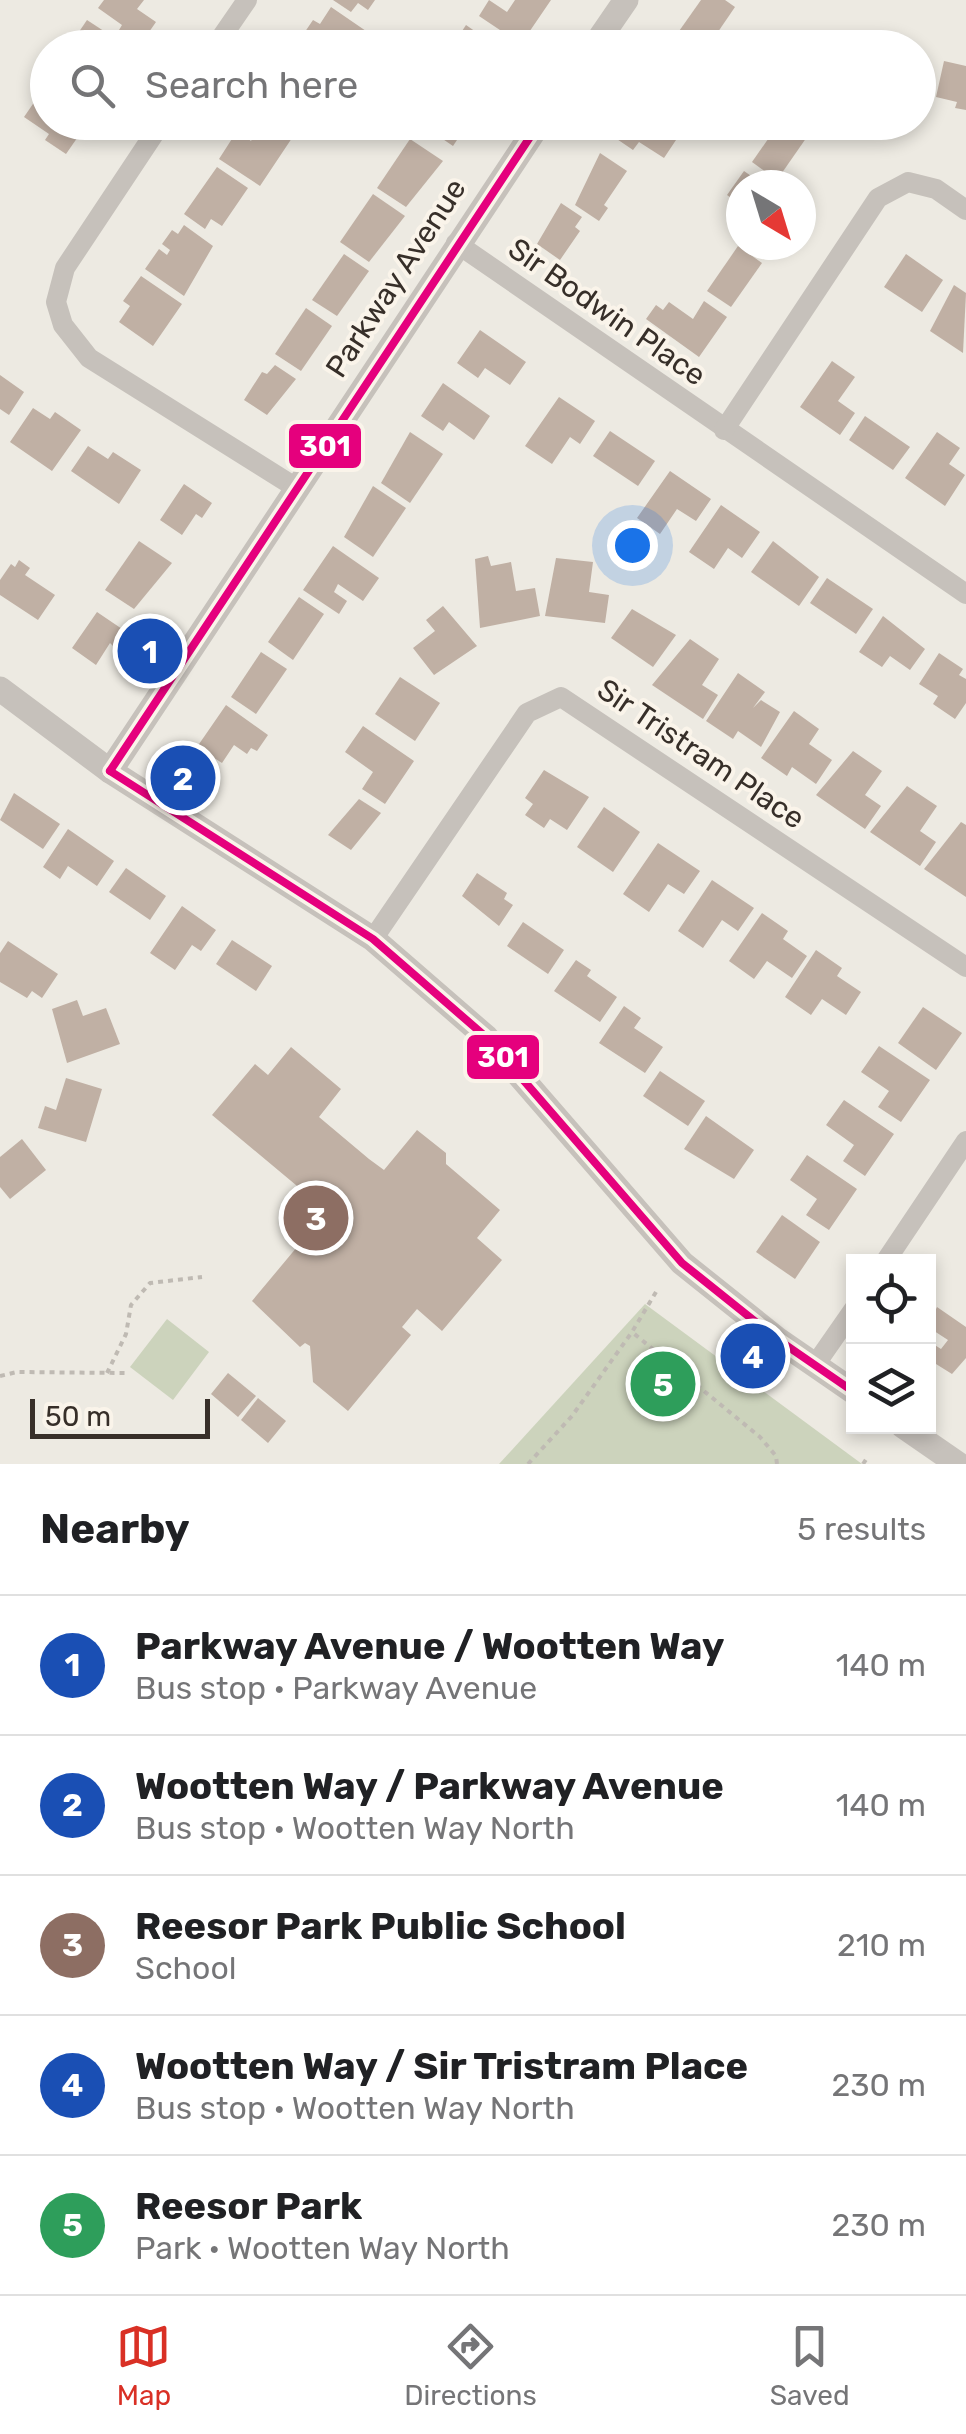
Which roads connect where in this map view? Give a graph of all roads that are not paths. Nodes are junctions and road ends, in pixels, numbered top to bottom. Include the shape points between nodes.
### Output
1 (248, 0) edge
2 (626, 0) edge
3 (227, 30) edge
4 (605, 30) edge
5 (150, 140) edge
6 (528, 140) edge
7 (966, 210) edge
8 (456, 243) junction
9 (724, 430) junction
10 (298, 489) junction
11 (966, 594) edge
12 (0, 689) edge
13 (110, 771) junction
14 (373, 939) junction
15 (966, 968) edge
16 (966, 1141) edge
17 (889, 1254) edge
18 (846, 1320) edge
19 (815, 1365) junction
20 (846, 1386) edge
21 (915, 1434) edge
22 (958, 1464) edge

1 - 3 street
2 - 4 street
5 - 10 street via 64,268 56,302 64,325 90,358
6 - 8 street, Parkway Avenue
7 - 9 street via 936,189 908,182 878,198
8 - 9 street, Sir Bodwin Place
8 - 10 street, Parkway Avenue
9 - 11 street, Sir Bodwin Place
10 - 13 street, Parkway Avenue
12 - 13 street
13 - 14 street
14 - 15 street, Sir Tristram Place via 527,713 561,698
14 - 19 street via 486,1037 682,1262
16 - 17 street
18 - 19 street
19 - 20 street
21 - 22 street

